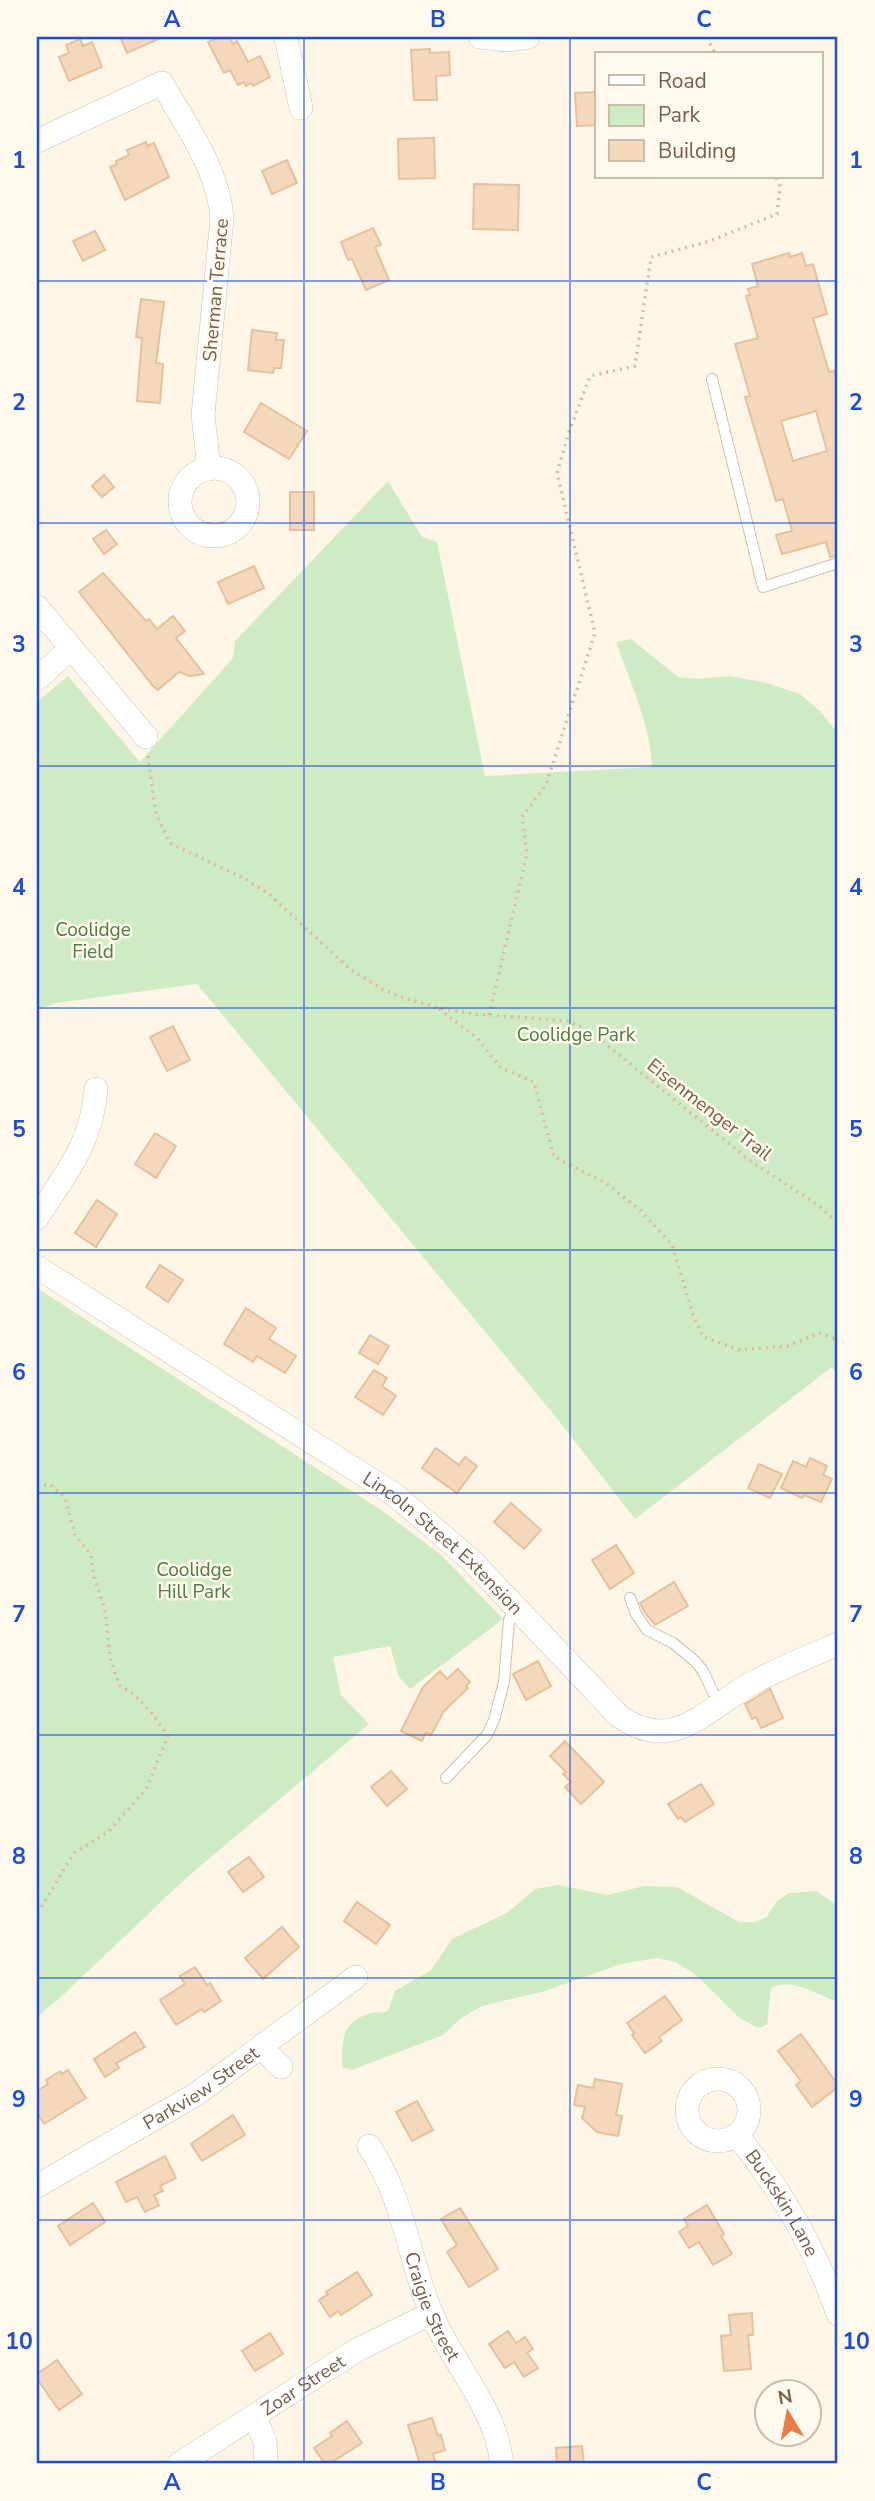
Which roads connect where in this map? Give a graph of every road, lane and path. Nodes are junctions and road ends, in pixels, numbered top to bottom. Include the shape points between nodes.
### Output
1 (285, 37) edge
2 (480, 37) edge
3 (528, 37) edge
4 (300, 108) dead end
5 (37, 141) edge
6 (776, 178) edge
7 (712, 379) dead end
8 (209, 469) dead end
9 (838, 563) edge
10 (37, 607) edge
11 (71, 648) junction
12 (37, 679) edge
13 (146, 737) joint
14 (438, 1008) junction
15 (489, 1015) junction
16 (96, 1089) dead end
17 (37, 1218) edge
18 (838, 1223) edge
19 (37, 1267) edge
20 (838, 1340) edge
21 (37, 1485) edge
22 (631, 1598) dead end
23 (516, 1606) junction
24 (838, 1644) edge
25 (719, 1705) junction
26 (446, 1778) dead end
27 (37, 1914) edge
28 (356, 1977) dead end
29 (262, 2048) junction
30 (281, 2067) dead end
31 (737, 2135) dead end
32 (369, 2146) dead end
33 (37, 2186) edge
34 (432, 2314) junction
35 (838, 2314) edge
36 (255, 2417) junction
37 (179, 2464) edge
38 (266, 2464) edge
39 (502, 2464) edge

1 - 4 street
2 - 3 street
5 - 8 street, Sherman Terrace via 162,83 204,158 220,198 221,239 203,415
6 - 15 path via 777,214 710,241 652,257 635,366 590,376 569,432 557,473 595,633 546,785 522,817 527,854
7 - 9 lane via 763,587
10 - 11 street
11 - 12 street
11 - 13 street
13 - 14 path, Eisenmenger Trail via 156,814 170,843 269,894 351,970 382,989
14 - 15 path, Eisenmenger Trail
14 - 20 path, Eisenmenger Trail via 477,1038 501,1068 534,1082 554,1157 606,1184 640,1210 672,1245 703,1337 740,1350 787,1346 820,1333
15 - 18 path, Eisenmenger Trail via 569,1021 592,1033 749,1160
16 - 17 street via 82,1148
19 - 23 street, Lincoln Street Extension via 376,1481 452,1542
21 - 27 path via 51,1485 65,1498 75,1535 90,1555 119,1685 152,1713 168,1736 146,1789 108,1832 74,1853
22 - 25 lane via 647,1630 696,1662
23 - 25 street, Lincoln Street Extension via 619,1716 637,1728 674,1730
23 - 26 lane via 509,1620 504,1682 494,1720 487,1735
24 - 25 street, Lincoln Street Extension via 753,1683
28 - 29 street, Parkview Street
29 - 30 street
29 - 33 street, Parkview Street via 165,2113
31 - 35 street, Buckskin Lane via 792,2212
32 - 34 street, Craigie Street via 392,2187
34 - 36 street, Zoar Street via 358,2350
34 - 39 street, Craigie Street via 489,2416
36 - 37 street, Zoar Street
36 - 38 street via 265,2441

